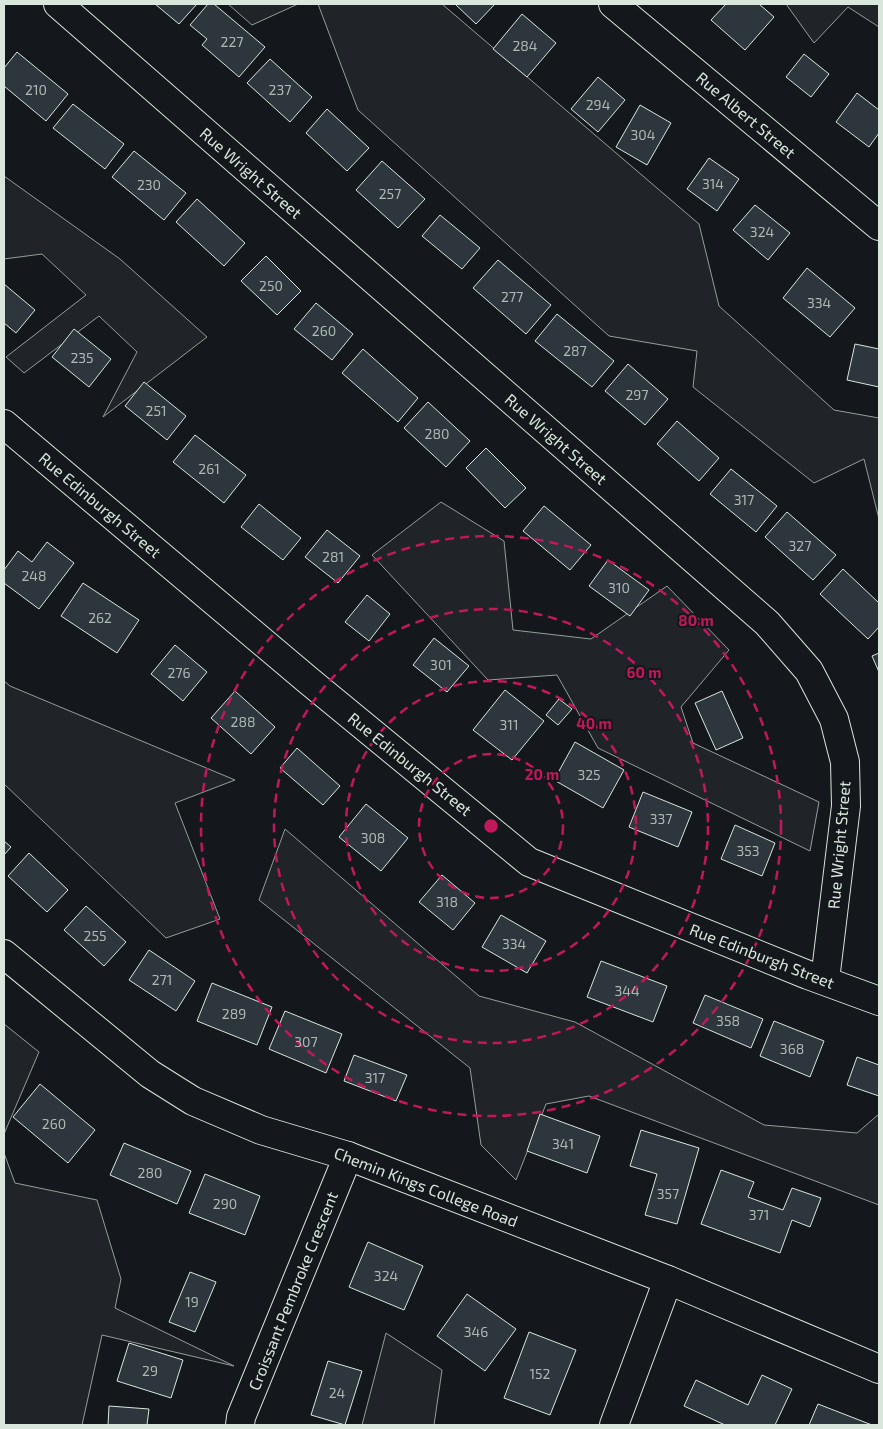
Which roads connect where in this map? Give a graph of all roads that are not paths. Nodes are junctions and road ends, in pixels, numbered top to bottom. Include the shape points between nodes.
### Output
1 (58, 4) edge
2 (613, 4) edge
3 (879, 226) edge
4 (4, 424) edge
5 (4, 954) edge
6 (826, 980) junction
7 (879, 1001) edge
8 (348, 1156) junction
9 (668, 1280) junction
10 (879, 1369) edge
11 (240, 1425) edge
12 (614, 1425) edge

1 - 6 street, Rue Wright Street via 766,623 809,671 834,719 845,762 846,806
2 - 3 street, Rue Albert Street
4 - 6 street, Rue Edinburgh Street via 529,862
5 - 8 street, Chemin Kings College Road via 150,1074 193,1101 261,1130
6 - 7 street, Rue Edinburgh Street
8 - 9 street, Chemin Kings College Road
8 - 11 street, Croissant Pembroke Crescent
9 - 10 street, Chemin Kings College Road
9 - 12 street

